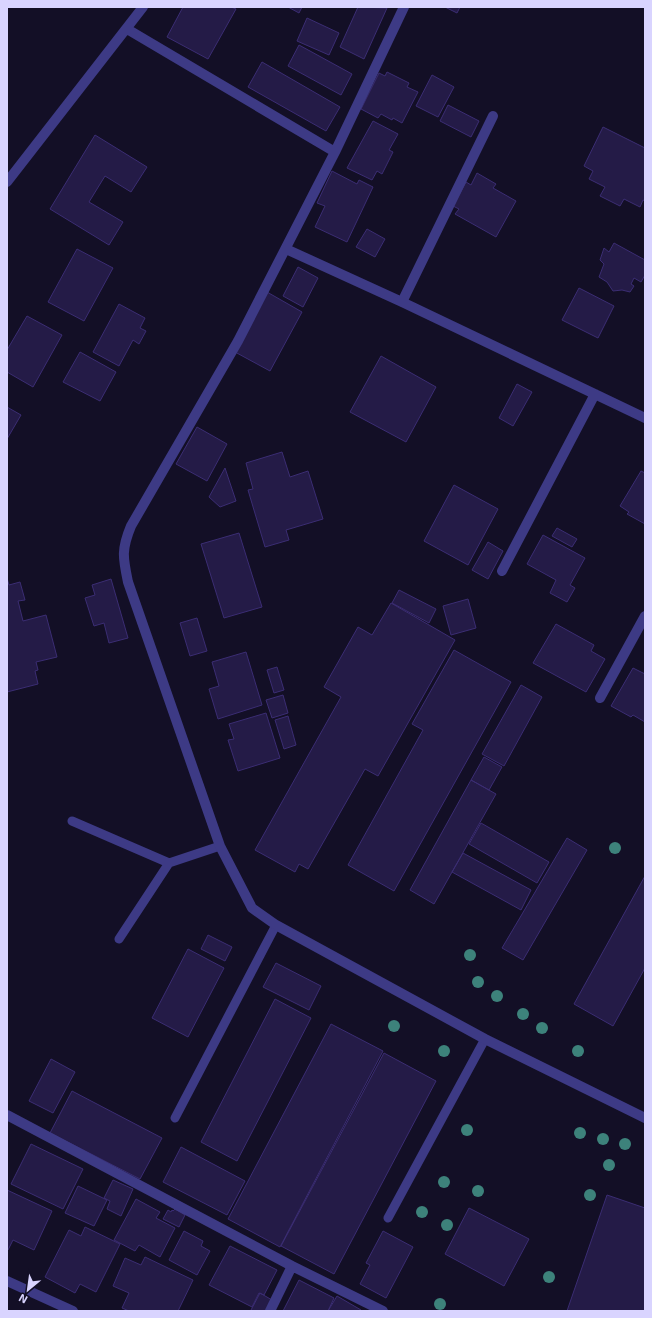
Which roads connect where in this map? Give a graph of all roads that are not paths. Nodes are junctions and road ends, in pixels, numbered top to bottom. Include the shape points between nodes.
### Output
1 (143, 7) edge
2 (404, 7) edge
3 (127, 29) junction
4 (493, 116) dead end
5 (335, 152) junction
6 (7, 182) edge
7 (286, 249) junction
8 (402, 302) junction
9 (595, 394) junction
10 (645, 418) edge
11 (502, 571) dead end
12 (645, 616) edge
13 (600, 698) dead end
14 (72, 821) dead end
15 (220, 846) junction
16 (169, 862) junction
17 (276, 925) junction
18 (119, 940) dead end
19 (486, 1039) junction
20 (7, 1115) edge
21 (175, 1118) dead end
22 (645, 1118) edge
23 (388, 1218) dead end
24 (292, 1266) junction
25 (7, 1281) edge
26 (73, 1311) edge
27 (270, 1311) edge
28 (383, 1311) edge

1 - 3 street
2 - 5 street
3 - 5 street
3 - 6 street
4 - 8 street
5 - 7 street
7 - 8 street
7 - 15 street via 238,341 125,541 123,560 128,582
8 - 9 street
9 - 10 street
9 - 11 street
12 - 13 street
14 - 16 lane
15 - 16 lane
15 - 17 street via 252,908
16 - 18 lane
17 - 19 street
17 - 21 lane
19 - 22 street
19 - 23 lane
20 - 24 street
24 - 27 street
24 - 28 street
25 - 26 street

